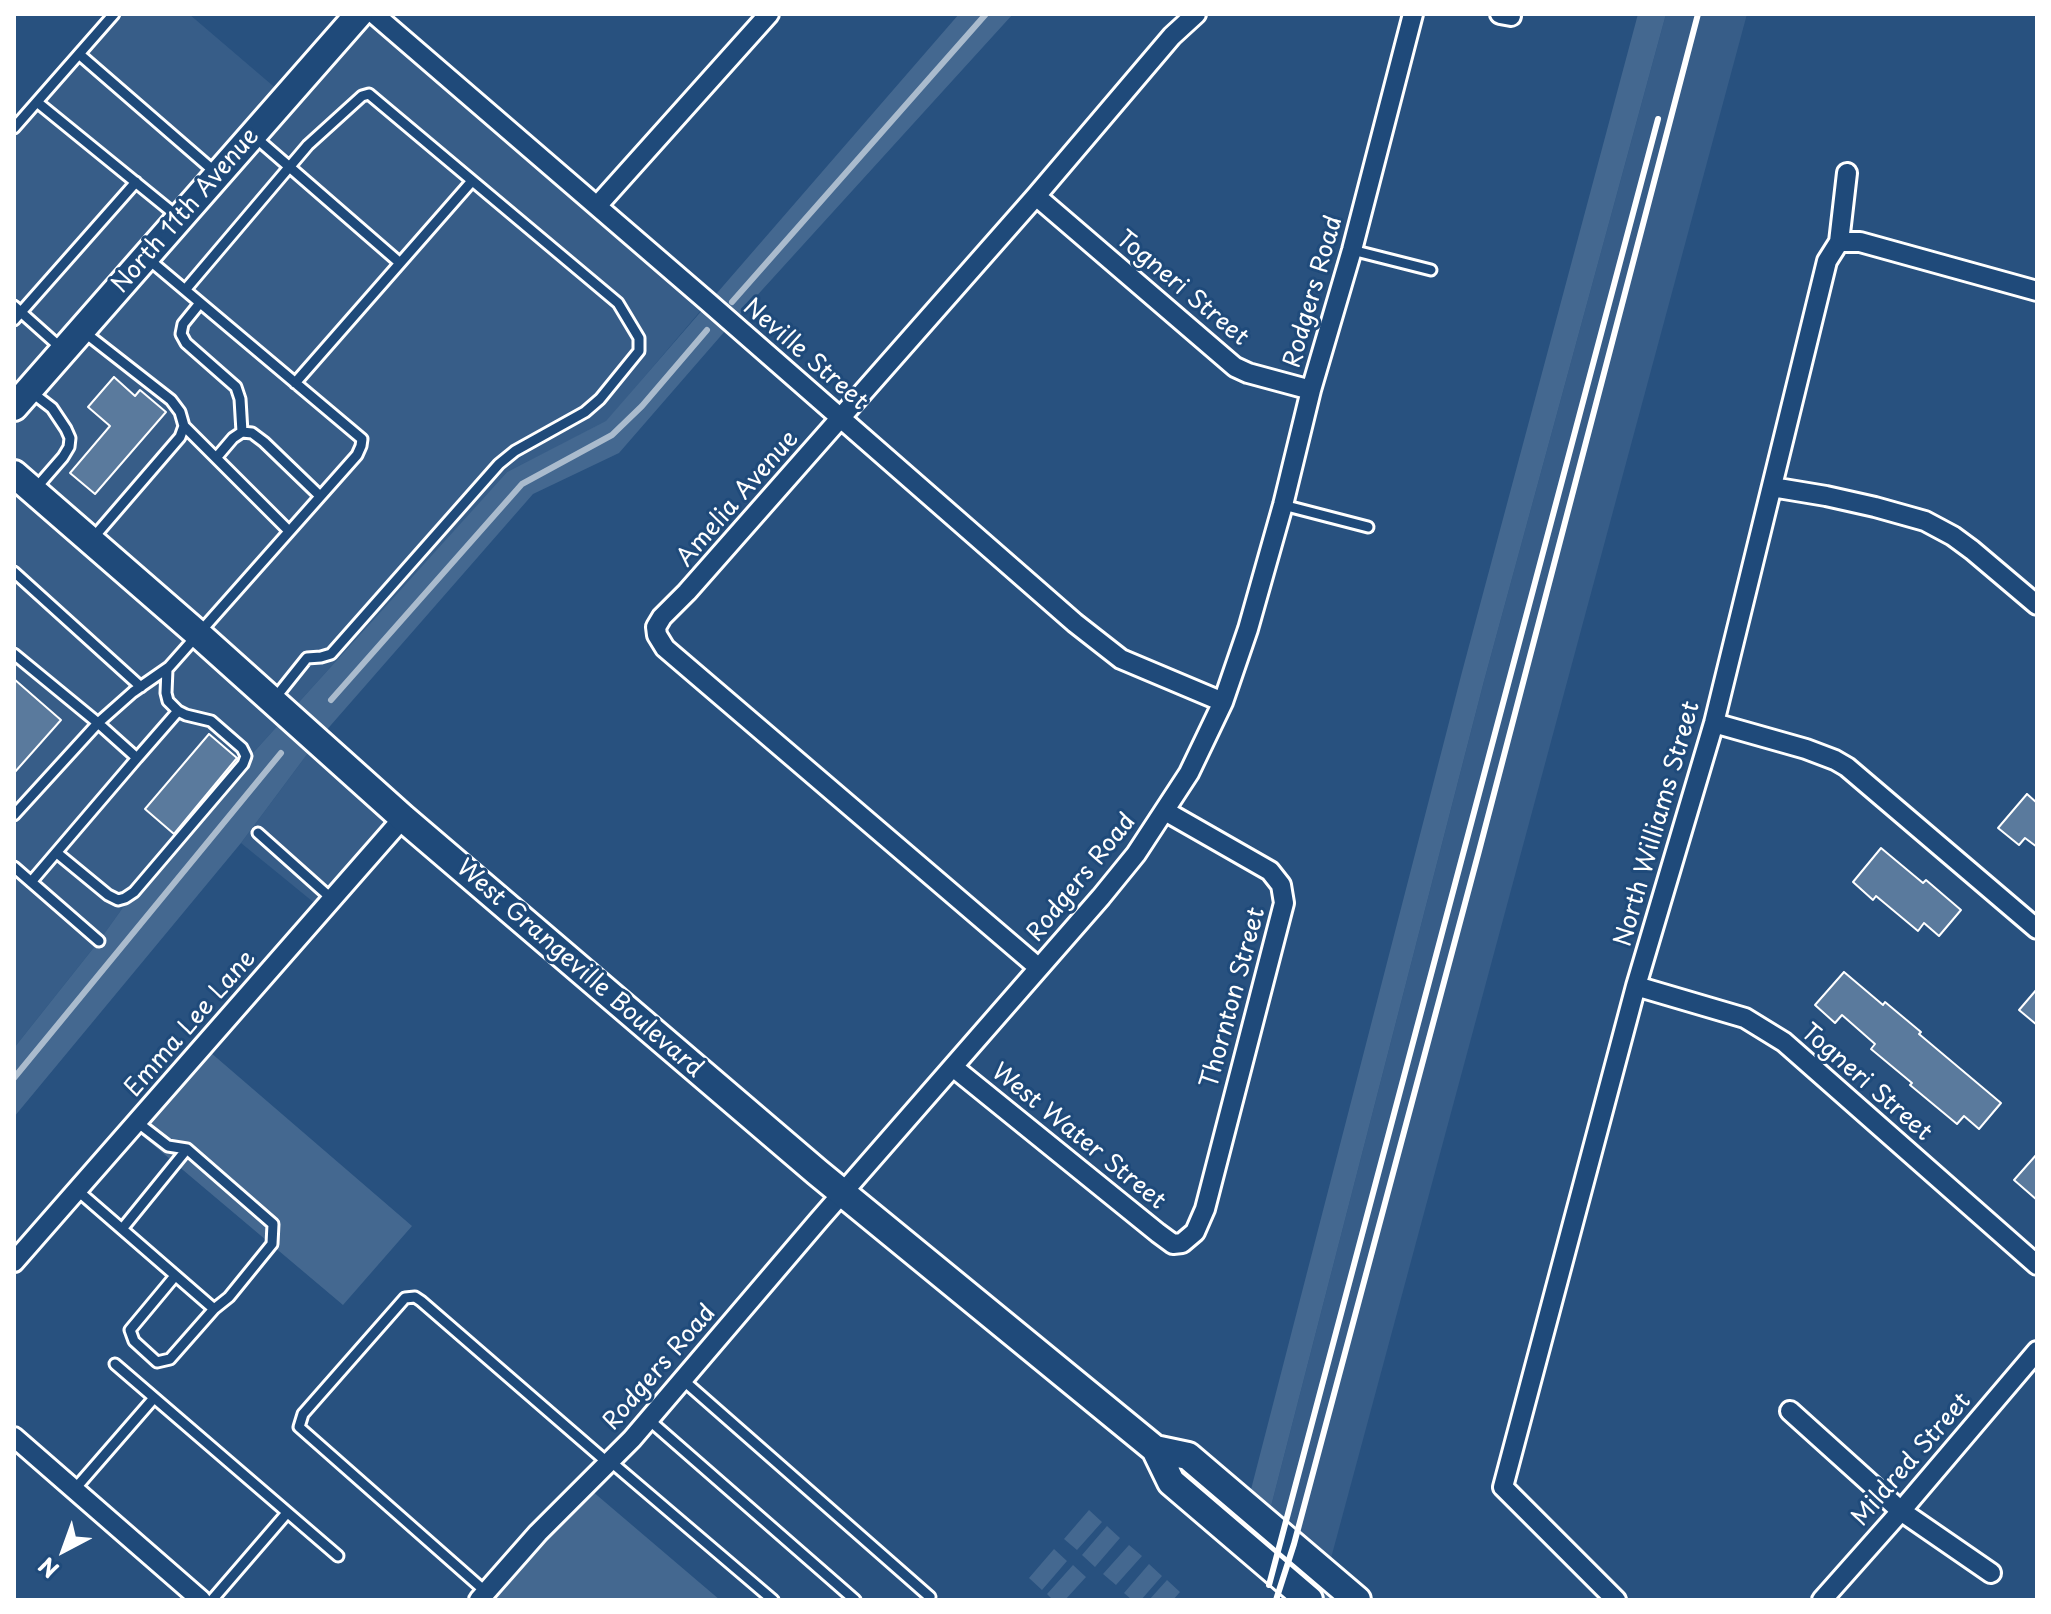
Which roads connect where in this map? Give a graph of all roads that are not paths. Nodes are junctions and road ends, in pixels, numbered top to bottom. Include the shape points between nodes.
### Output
1 (114, 14) edge
2 (359, 14) edge
3 (374, 14) edge
4 (769, 14) edge
5 (1196, 14) edge
6 (1413, 14) edge
7 (79, 54) junction
8 (37, 102) junction
9 (14, 128) edge
10 (252, 135) junction
11 (290, 167) junction
12 (1847, 173) dead end
13 (218, 175) junction
14 (472, 181) junction
15 (136, 182) junction
16 (1036, 196) junction
17 (597, 206) junction
18 (180, 218) junction
19 (1839, 242) junction
20 (1352, 250) junction
21 (145, 257) junction
22 (400, 263) junction
23 (1431, 270) dead end
24 (185, 290) junction
25 (2037, 291) edge
26 (200, 303) junction
27 (16, 312) edge
28 (82, 330) junction
29 (63, 351) junction
30 (295, 383) junction
31 (1311, 390) junction
32 (22, 399) edge
33 (840, 418) junction
34 (184, 426) junction
35 (242, 432) junction
36 (216, 458) junction
37 (24, 483) edge
38 (1772, 487) junction
39 (320, 496) junction
40 (1283, 505) junction
41 (1368, 527) dead end
42 (289, 531) junction
43 (91, 540) junction
44 (14, 572) edge
45 (2037, 605) edge
46 (198, 634) junction
47 (14, 654) edge
48 (167, 669) junction
49 (141, 687) junction
50 (273, 700) junction
51 (1223, 702) junction
52 (178, 711) junction
53 (98, 723) junction
54 (1714, 723) junction
55 (137, 758) junction
56 (1165, 811) junction
57 (14, 815) edge
58 (403, 818) junction
59 (258, 833) dead end
60 (57, 853) junction
61 (14, 867) edge
62 (31, 882) junction
63 (332, 899) junction
64 (2037, 929) edge
65 (99, 941) dead end
66 (1039, 968) junction
67 (1636, 986) junction
68 (953, 1067) junction
69 (137, 1122) junction
70 (187, 1149) junction
71 (77, 1190) junction
72 (842, 1194) junction
73 (122, 1229) junction
74 (1173, 1244) joint
75 (14, 1262) edge
76 (2037, 1265) edge
77 (175, 1276) junction
78 (214, 1309) junction
79 (2037, 1351) edge
80 (115, 1364) dead end
81 (683, 1380) junction
82 (154, 1398) junction
83 (1790, 1411) dead end
84 (649, 1420) junction
85 (14, 1437) edge
86 (1155, 1449) junction
87 (609, 1462) junction
88 (74, 1490) junction
89 (1901, 1511) junction
90 (287, 1513) junction
91 (338, 1556) dead end
92 (1991, 1573) dead end
93 (482, 1596) edge
94 (929, 1599) edge
95 (201, 1600) edge
96 (212, 1600) edge
97 (773, 1600) edge
98 (855, 1600) edge
99 (1309, 1600) edge
100 (1357, 1600) edge
101 (1616, 1600) edge
102 (1822, 1600) edge

1 - 7 lane
2 - 10 main road, North 11th Avenue
3 - 17 street, Neville Street
4 - 17 street
5 - 16 street, Amelia Avenue
6 - 20 street, Rodgers Road
7 - 8 lane
7 - 13 lane
8 - 9 lane
8 - 15 lane
10 - 11 lane
10 - 13 main road, North 11th Avenue
11 - 14 lane via 369,94
11 - 22 lane
11 - 24 lane
12 - 19 street, North Williams Street
13 - 18 main road, North 11th Avenue
14 - 22 lane
14 - 50 lane via 618,303 639,338 639,351 585,412 499,464 331,654 307,658
15 - 18 lane
15 - 27 lane
16 - 31 street, Togneri Street via 1235,367
16 - 33 street, Amelia Avenue
17 - 33 street, Neville Street
18 - 21 main road, North 11th Avenue
19 - 25 street via 1860,242
19 - 38 street, North Williams Street via 1827,261
20 - 23 lane
20 - 31 street, Rodgers Road
21 - 24 lane
21 - 28 main road, North 11th Avenue
22 - 30 lane
24 - 26 lane
26 - 30 lane
26 - 35 lane via 181,334 236,387
27 - 29 lane
28 - 29 main road, North 11th Avenue
28 - 34 lane via 171,400
29 - 32 main road, North 11th Avenue
30 - 39 lane via 362,439 357,455
31 - 40 street, Rodgers Road
32 - 37 lane via 52,408 70,438 63,457
33 - 51 street, Neville Street via 1121,659
33 - 66 street, Amelia Avenue via 662,617 657,635 665,648
34 - 36 lane
34 - 43 lane
35 - 36 lane
35 - 39 lane via 264,442
36 - 42 lane
37 - 43 main road, West Grangeville Boulevard
38 - 45 street via 1925,521 1972,550
38 - 54 street, North Williams Street
39 - 42 lane
40 - 41 lane
40 - 51 street, Rodgers Road
42 - 46 lane
43 - 46 main road, West Grangeville Boulevard
44 - 49 lane
46 - 48 lane
46 - 50 main road, West Grangeville Boulevard
47 - 53 lane
48 - 49 lane
48 - 52 lane via 168,701
49 - 53 lane
50 - 58 main road, West Grangeville Boulevard
51 - 56 street, Rodgers Road
52 - 55 lane
52 - 60 lane via 211,721 246,756 134,892 118,900 108,895
53 - 55 lane
53 - 57 lane
54 - 64 street via 1806,749 1847,767
54 - 67 street, North Williams Street
55 - 60 lane
56 - 66 street, Rodgers Road via 1136,854
56 - 74 street, Thornton Street via 1270,871 1281,885 1284,903 1205,1209 1195,1232
58 - 63 street, Emma Lee Lane
58 - 72 main road, West Grangeville Boulevard
59 - 63 lane
60 - 62 lane
61 - 62 lane
62 - 65 lane
63 - 69 street, Emma Lee Lane
66 - 68 street, Rodgers Road
67 - 76 street, Togneri Street via 1745,1018 1784,1042
67 - 101 street, North Williams Street via 1503,1487
68 - 72 street, Rodgers Road
68 - 74 street, West Water Street
69 - 70 lane via 168,1146
69 - 71 street, Emma Lee Lane
70 - 73 lane
70 - 78 lane via 273,1224 272,1244
71 - 73 lane
71 - 75 street, Emma Lee Lane
72 - 81 street, Rodgers Road
72 - 86 main road, West Grangeville Boulevard
73 - 77 lane
77 - 78 lane
77 - 78 lane via 130,1330 134,1341 157,1362 170,1359
79 - 89 street, Mildred Street
80 - 82 lane
81 - 84 street, Rodgers Road
81 - 94 lane
82 - 88 lane
82 - 90 lane
83 - 89 street
84 - 87 street, Rodgers Road
84 - 98 lane
85 - 88 street
86 - 99 main road, West Grangeville Boulevard via 1171,1482
86 - 100 main road, West Grangeville Boulevard via 1188,1456
87 - 93 street, Rodgers Road
87 - 93 lane via 421,1301 405,1298 303,1414 299,1427
87 - 97 lane
88 - 95 street
89 - 92 street
89 - 102 street, Mildred Street
90 - 91 lane
90 - 96 lane

